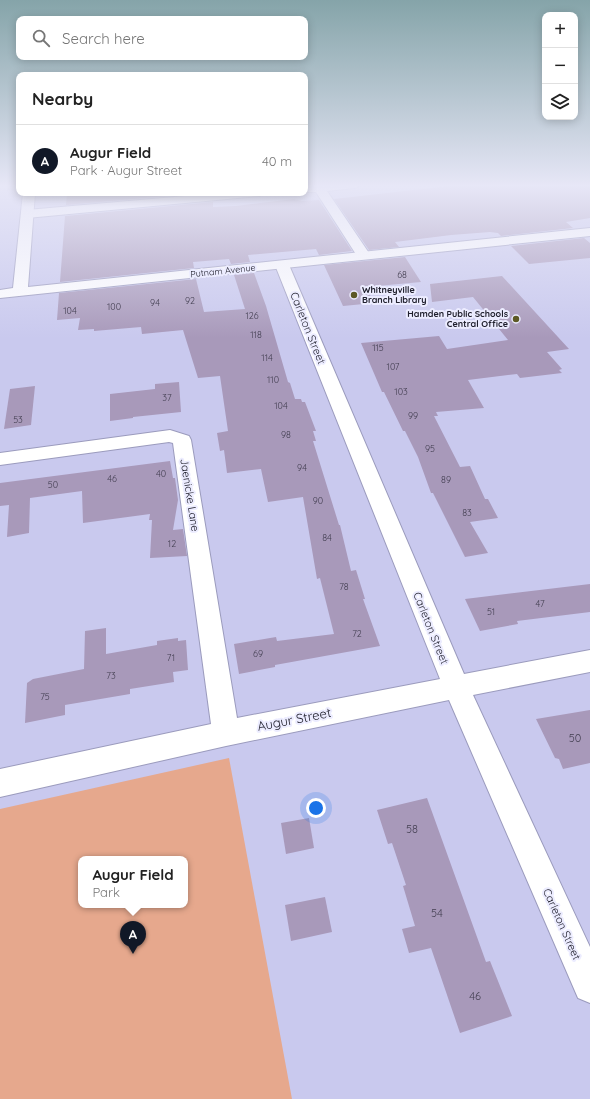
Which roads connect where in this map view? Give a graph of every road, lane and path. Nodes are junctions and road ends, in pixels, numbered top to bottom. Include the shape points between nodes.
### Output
1 (25, 236) edge
2 (351, 236) edge
3 (550, 236) edge
4 (364, 256) junction
5 (282, 265) junction
6 (20, 292) junction
7 (0, 294) edge
8 (0, 459) edge
9 (590, 661) edge
10 (456, 688) junction
11 (226, 733) junction
12 (0, 783) edge
13 (590, 986) edge

1 - 6 street
2 - 4 street
3 - 4 street, Putnam Avenue
4 - 5 street, Putnam Avenue
5 - 6 street, Putnam Avenue
5 - 10 street, Carleton Street
6 - 7 street, Putnam Avenue
8 - 11 street, Jaenicke Lane via 170,436 182,440
9 - 10 street, Augur Street
10 - 11 street, Augur Street
10 - 13 street, Carleton Street
11 - 12 street, Augur Street

